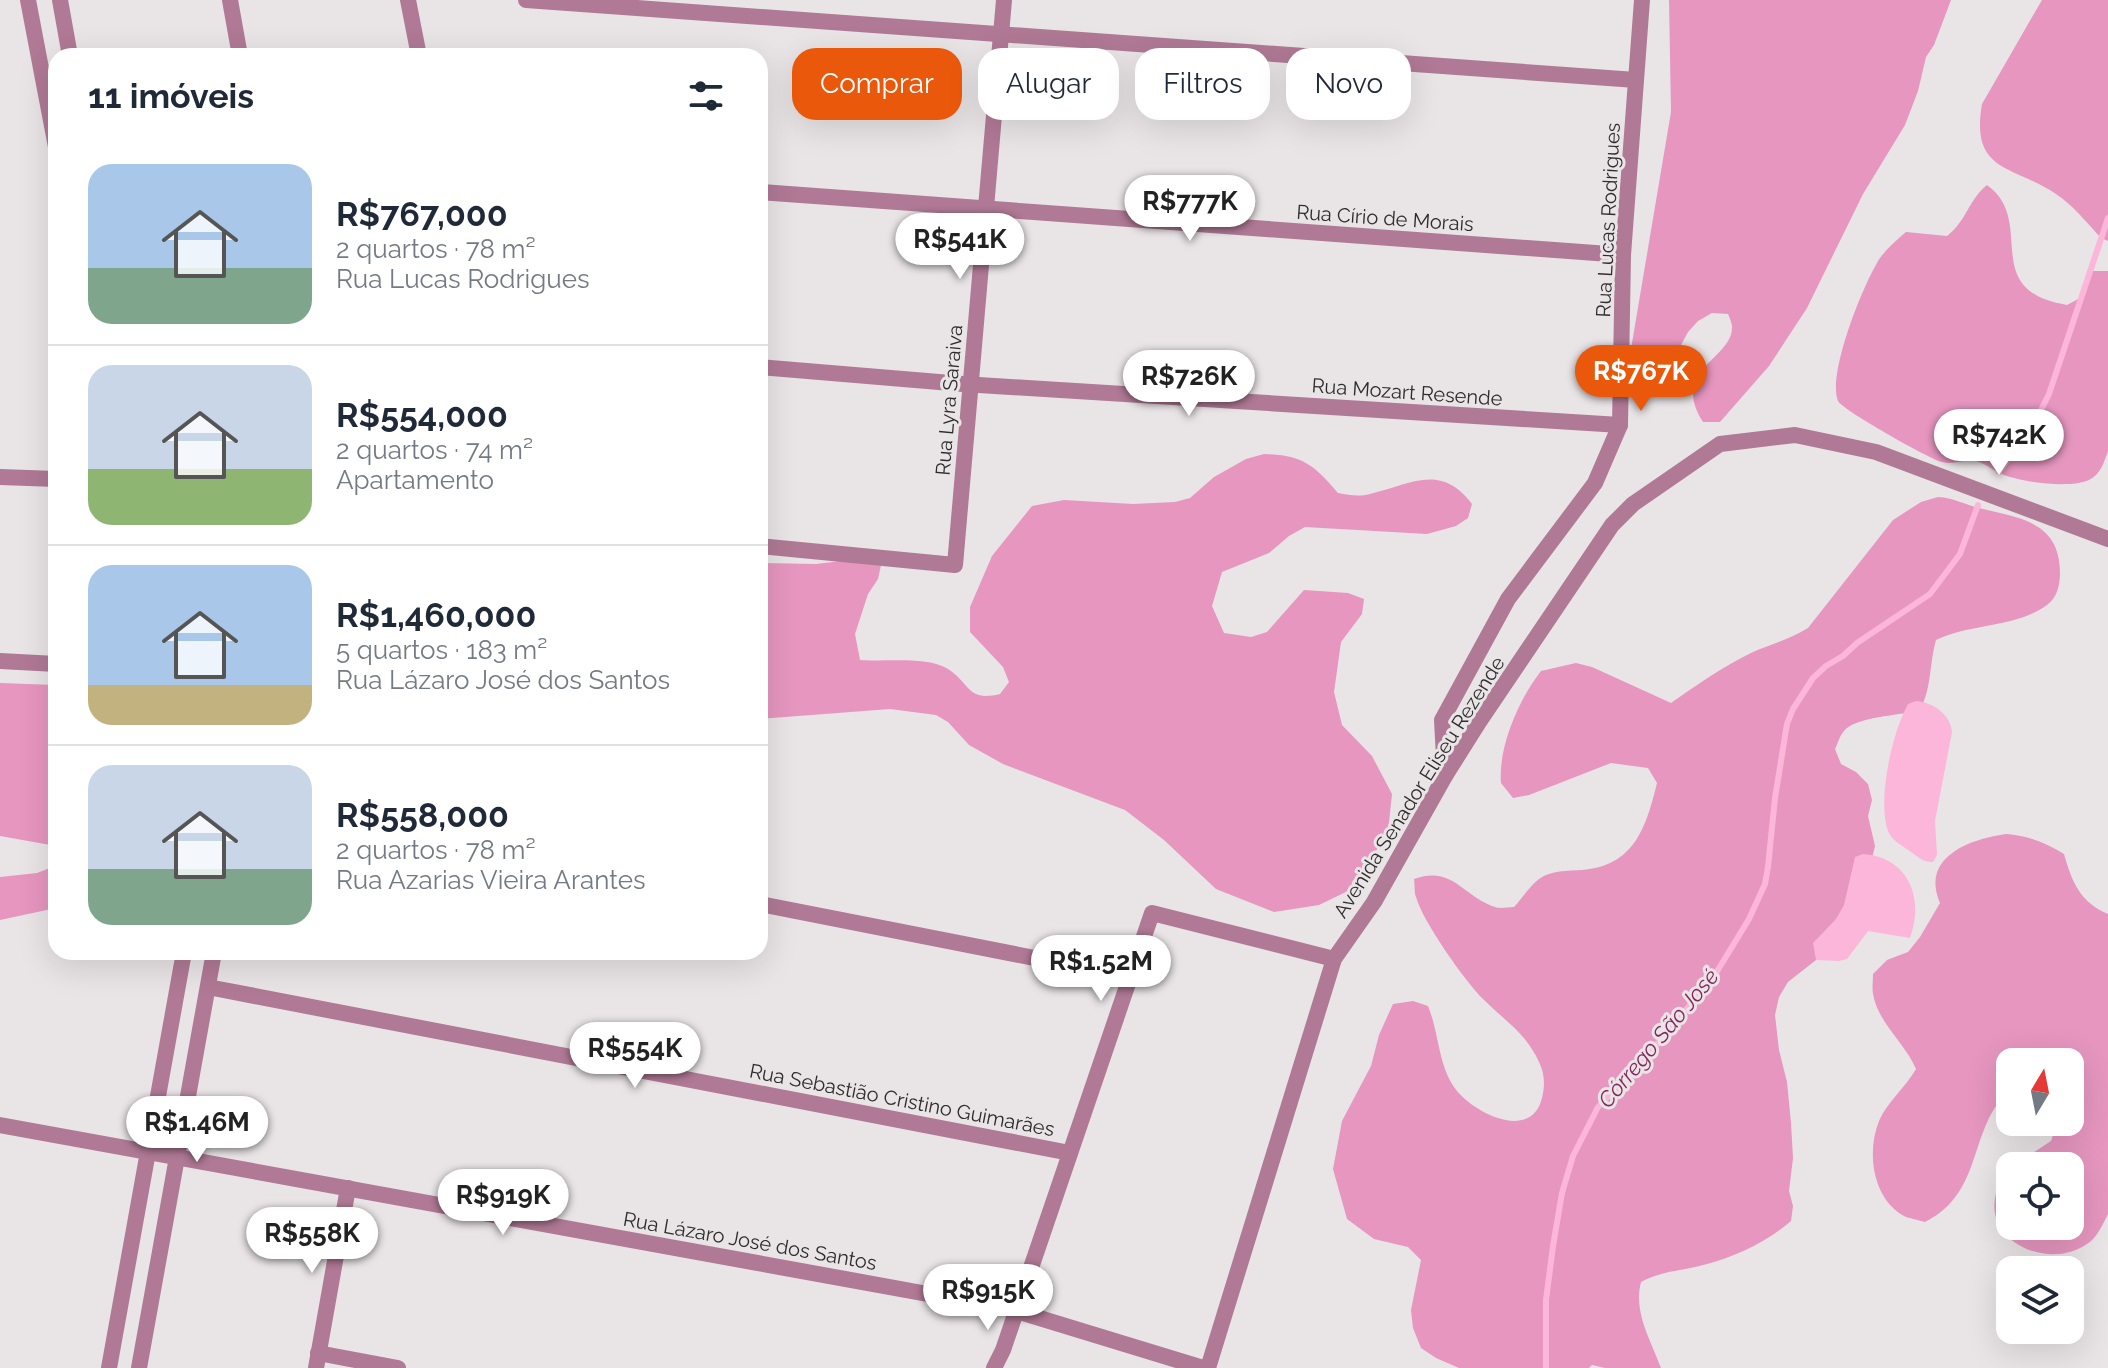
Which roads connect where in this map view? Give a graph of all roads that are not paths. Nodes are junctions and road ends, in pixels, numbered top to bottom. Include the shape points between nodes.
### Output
1 (28, 0) edge
2 (60, 0) edge
3 (230, 0) edge
4 (408, 0) edge
5 (526, 0) edge
6 (1004, 0) edge
7 (1642, 0) edge
8 (1001, 34) junction
9 (69, 48) edge
10 (239, 48) edge
11 (417, 48) edge
12 (1636, 80) junction
13 (48, 105) edge
14 (768, 193) edge
15 (986, 208) junction
16 (1623, 255) junction
17 (768, 368) edge
18 (971, 385) junction
19 (1620, 425) junction
20 (0, 477) edge
21 (48, 479) edge
22 (2108, 539) edge
23 (768, 547) edge
24 (0, 661) edge
25 (48, 664) edge
26 (1445, 776) junction
27 (768, 906) edge
28 (1334, 959) junction
29 (183, 960) edge
30 (213, 960) edge
31 (1131, 977) junction
32 (208, 987) junction
33 (0, 1125) edge
34 (149, 1152) junction
35 (1070, 1153) junction
36 (177, 1157) junction
37 (348, 1188) junction
38 (1016, 1311) junction
39 (317, 1360) edge
40 (109, 1368) edge
41 (139, 1368) edge
42 (398, 1368) edge
43 (994, 1368) edge
44 (1205, 1368) edge

1 - 13 street
2 - 9 street
3 - 10 street
4 - 11 street
5 - 8 street
6 - 8 street, Rua Lyra Saraiva
7 - 12 street, Rua Lucas Rodrigues
8 - 12 street
8 - 15 street, Rua Lyra Saraiva
12 - 16 street, Rua Lucas Rodrigues
14 - 15 street, Rua Círio de Morais
15 - 16 street, Rua Círio de Morais
15 - 18 street, Rua Lyra Saraiva
16 - 19 street, Rua Lucas Rodrigues
17 - 18 street, Rua Mozart Resende
18 - 19 street, Rua Mozart Resende
18 - 23 street, Rua Lyra Saraiva via 955,565
19 - 26 street, Rua Lucas Rodrigues via 1595,483 1508,599 1442,720
20 - 21 street
22 - 26 street, Avenida Senador Eliseu Rezende via 1876,452 1795,435 1720,444 1633,504 1612,525
24 - 25 street
26 - 28 street, Avenida Senador Eliseu Rezende via 1374,902
27 - 31 street
28 - 31 street via 1152,913
28 - 44 street, Avenida Senador Eliseu Rezende
29 - 34 street
30 - 32 street
31 - 35 street
32 - 35 street, Rua Sebastião Cristino Guimarães
32 - 36 street
33 - 34 street, Rua Lázaro José dos Santos
34 - 36 street, Rua Lázaro José dos Santos
34 - 40 street
35 - 38 street
36 - 37 street, Rua Lázaro José dos Santos
36 - 41 street
37 - 38 street, Rua Lázaro José dos Santos
37 - 39 street
38 - 43 street
38 - 44 street, Rua Lázaro José dos Santos
39 - 42 street

